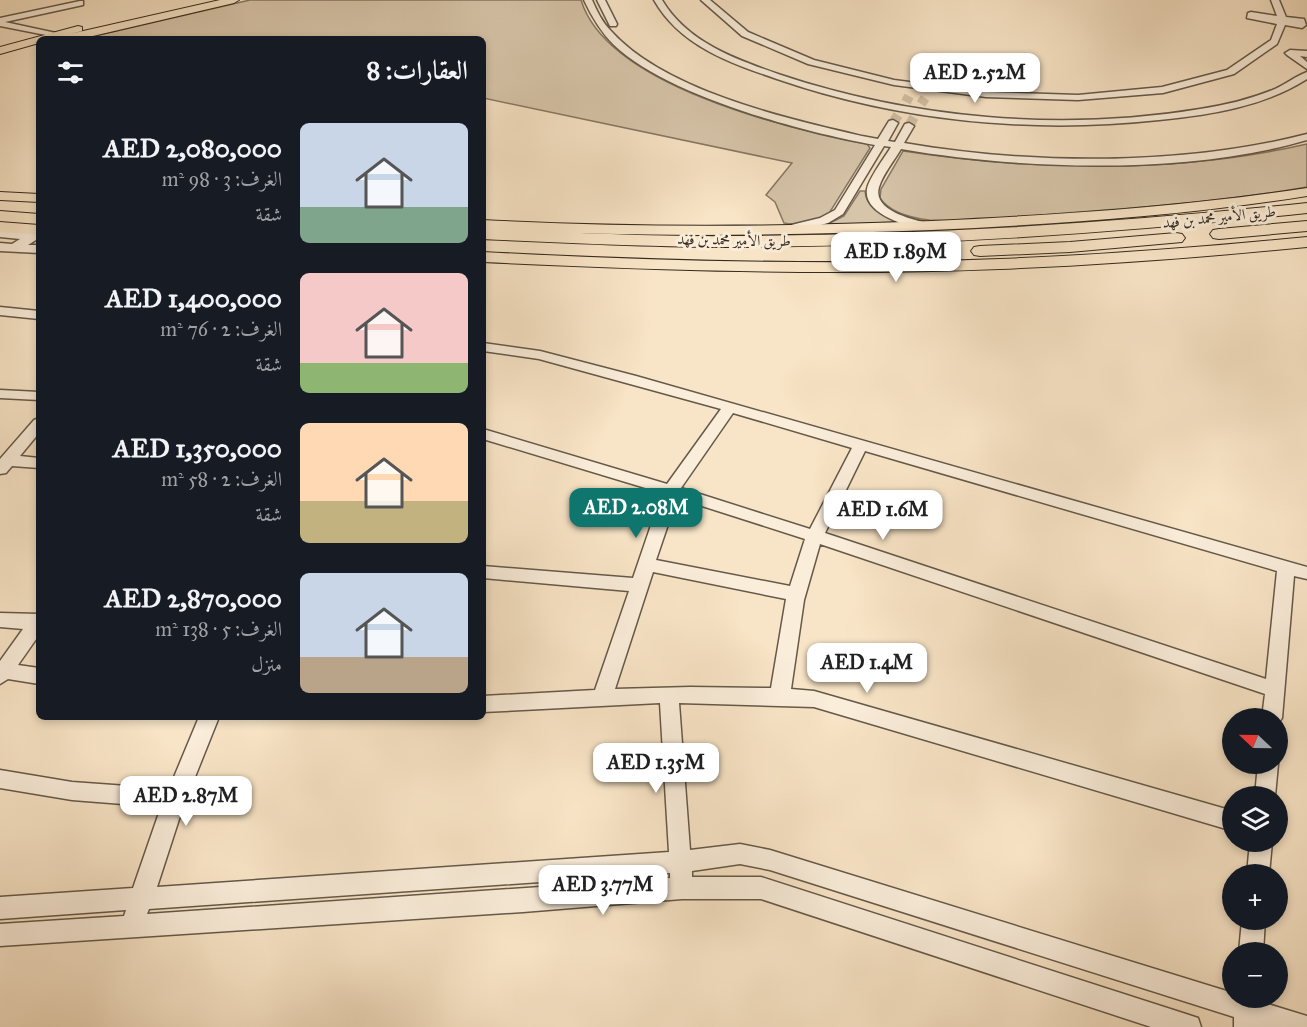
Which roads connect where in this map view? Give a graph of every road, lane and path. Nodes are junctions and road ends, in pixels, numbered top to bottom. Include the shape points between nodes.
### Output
1 (64, 0) edge
2 (207, 0) edge
3 (234, 0) edge
4 (588, 0) edge
5 (601, 0) edge
6 (658, 0) edge
7 (705, 0) edge
8 (1275, 0) edge
9 (84, 2) edge
10 (1251, 16) dead end
11 (1281, 20) junction
12 (0, 22) edge
13 (1301, 23) dead end
14 (53, 35) junction
15 (50, 36) edge
16 (78, 36) edge
17 (36, 40) edge
18 (36, 47) edge
19 (0, 51) edge
20 (1307, 54) edge
21 (0, 57) edge
22 (1307, 66) edge
23 (1307, 75) edge
24 (915, 86) junction
25 (930, 88) junction
26 (901, 109) junction
27 (917, 111) junction
28 (1307, 127) edge
29 (1307, 137) edge
30 (884, 139) junction
31 (900, 142) junction
32 (1307, 193) edge
33 (0, 196) edge
34 (1282, 197) joint
35 (36, 198) edge
36 (0, 205) edge
37 (36, 207) edge
38 (1307, 208) edge
39 (0, 216) edge
40 (36, 219) edge
41 (486, 225) edge
42 (925, 226) junction
43 (1307, 226) edge
44 (0, 227) edge
45 (36, 230) edge
46 (785, 231) junction
47 (0, 233) edge
48 (486, 234) edge
49 (1307, 242) edge
50 (486, 245) edge
51 (0, 247) edge
52 (14, 248) junction
53 (36, 249) edge
54 (486, 257) edge
55 (0, 311) edge
56 (36, 315) edge
57 (486, 352) edge
58 (0, 394) edge
59 (36, 396) edge
60 (730, 407) junction
61 (36, 427) edge
62 (486, 435) edge
63 (861, 445) junction
64 (36, 463) edge
65 (4, 465) edge
66 (671, 490) junction
67 (814, 537) junction
68 (646, 564) junction
69 (1286, 567) junction
70 (486, 572) edge
71 (1307, 573) edge
72 (638, 585) junction
73 (797, 594) junction
74 (0, 620) edge
75 (36, 622) edge
76 (36, 626) edge
77 (2, 674) edge
78 (36, 676) edge
79 (1275, 689) junction
80 (669, 696) junction
81 (780, 696) junction
82 (602, 698) junction
83 (486, 704) edge
84 (1273, 708) edge
85 (208, 720) edge
86 (0, 780) edge
87 (176, 799) junction
88 (1222, 818) edge
89 (680, 862) junction
90 (682, 888) junction
91 (140, 898) junction
92 (0, 908) edge
93 (132, 927) junction
94 (0, 935) edge
95 (1246, 1011) edge
96 (1189, 1027) edge
97 (1303, 1027) edge

1 - 9 street
2 - 14 main road
3 - 16 main road
4 - 30 street via 595,17 615,40 671,78 768,116
5 - 30 street via 613,23 627,38 690,78 784,113
6 - 26 street via 682,29 744,65 819,90
7 - 24 street via 727,22 771,47 837,69
8 - 11 street
9 - 12 street
10 - 11 street
11 - 13 street
11 - 25 street via 1274,42 1250,62 1207,79 1159,90 1055,98
12 - 14 street
14 - 15 main road
17 - 19 main road
18 - 21 main road
20 - 22 street via 1290,53
23 - 27 street via 1240,104 1157,118 1030,121
24 - 25 street
24 - 26 street
25 - 27 street
26 - 27 street
26 - 30 street
27 - 31 street
28 - 31 street via 1209,147 1119,153 1010,151
29 - 31 street via 1206,156 1125,161 1012,158
30 - 31 street
30 - 46 street via 839,212 824,221
31 - 42 street via 873,188 872,198 893,215
32 - 34 highway
33 - 35 main road
34 - 42 main road
36 - 37 highway
38 - 48 highway, طريق الأمير محمد بن فهد via 1197,220 960,236 771,242
39 - 40 highway
41 - 46 main road
42 - 46 main road
43 - 50 highway, طريق الأمير محمد بن فهد via 1070,248 842,256 567,251
44 - 45 main road
47 - 52 street via 32,237
49 - 54 main road via 1045,263 912,266 673,265
51 - 52 street
52 - 53 street
55 - 56 street
57 - 60 street via 562,361
58 - 59 street
60 - 63 street
60 - 66 street
61 - 65 street
62 - 66 street
63 - 67 street
63 - 69 street
64 - 65 street
66 - 67 street
66 - 68 street
67 - 73 street
67 - 79 street
68 - 72 street
68 - 73 street
69 - 71 street
69 - 79 street
70 - 72 street
72 - 82 street
73 - 81 street
74 - 75 street
76 - 77 street
77 - 78 street
79 - 84 street
80 - 81 street
80 - 82 street
80 - 89 street
81 - 88 street via 814,699
82 - 83 street
85 - 87 street
86 - 87 street via 72,791
87 - 91 street
89 - 90 street
89 - 91 street
89 - 95 street via 740,854 770,860
90 - 93 street
90 - 96 street via 761,888
91 - 92 street
91 - 93 street
93 - 94 street
95 - 97 street

